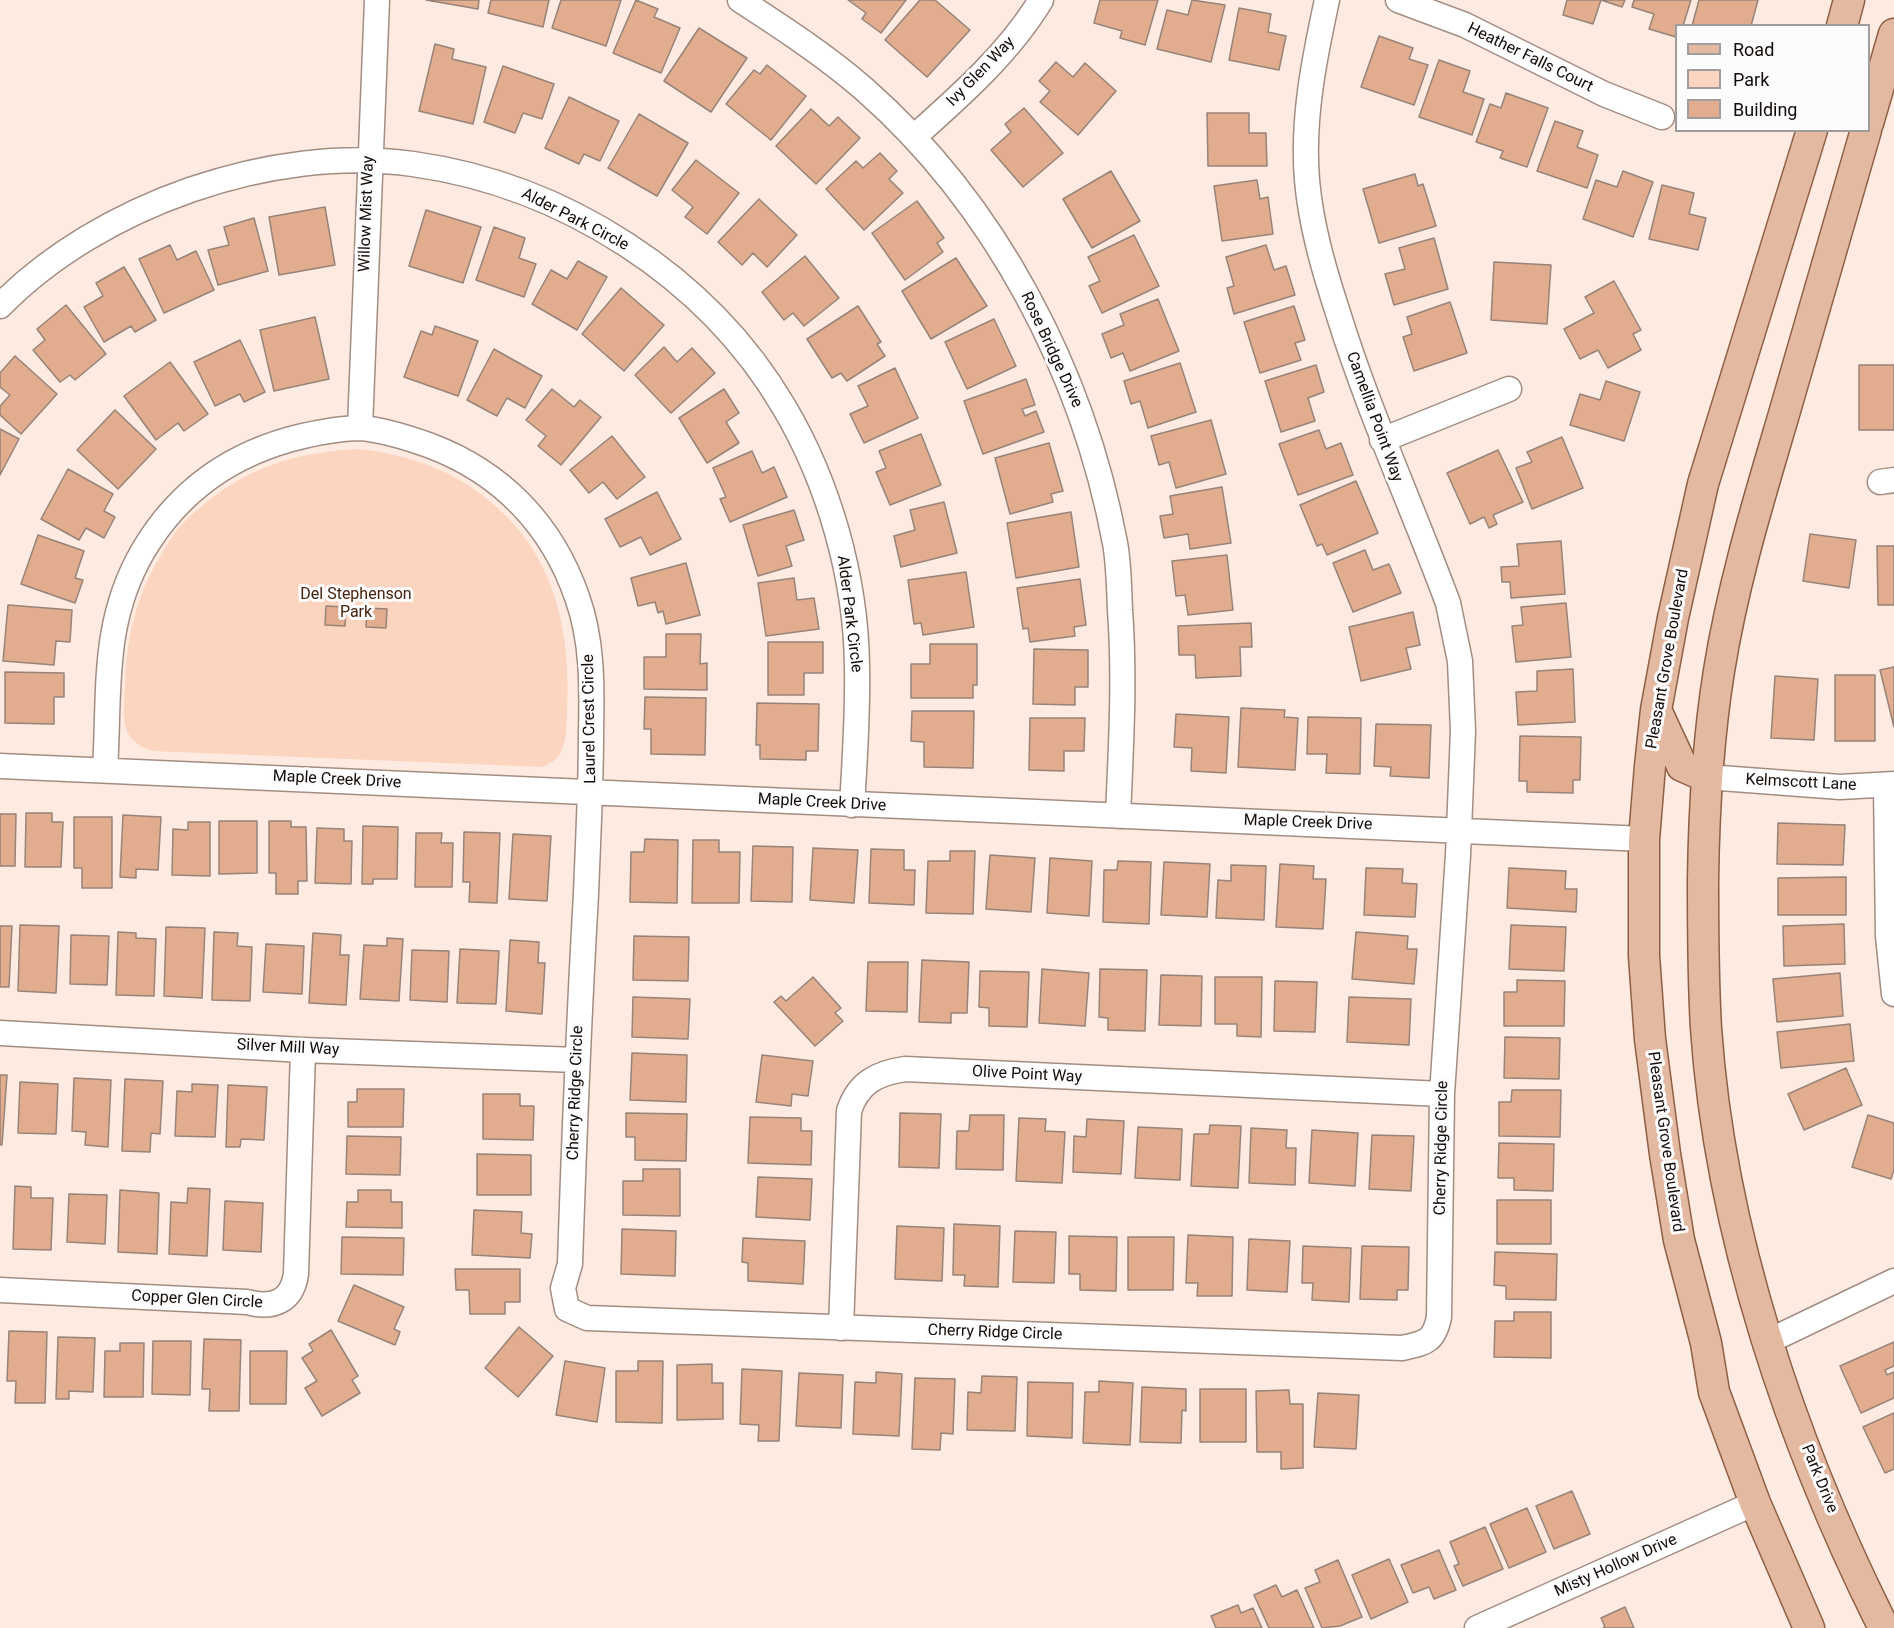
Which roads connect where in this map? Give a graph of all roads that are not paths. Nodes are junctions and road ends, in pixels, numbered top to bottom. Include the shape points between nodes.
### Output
1 (376, 0) edge
2 (740, 0) edge
3 (1041, 0) edge
4 (1327, 0) edge
5 (1398, 0) edge
6 (1849, 0) edge
7 (1843, 24) edge
8 (1894, 34) edge
9 (1662, 117) dead end
10 (1870, 119) edge
11 (1811, 132) edge
12 (1865, 132) edge
13 (914, 137) junction
14 (368, 162) junction
15 (0, 306) edge
16 (1509, 389) dead end
17 (360, 428) junction
18 (1382, 440) junction
19 (1656, 710) junction
20 (0, 766) edge
21 (105, 770) junction
22 (1707, 777) junction
23 (1890, 785) edge
24 (591, 792) junction
25 (852, 805) junction
26 (1118, 816) junction
27 (1458, 830) junction
28 (1644, 839) junction
29 (1894, 994) edge
30 (0, 1033) edge
31 (303, 1050) junction
32 (577, 1060) junction
33 (1442, 1094) junction
34 (1894, 1281) edge
35 (0, 1290) edge
36 (841, 1328) junction
37 (1767, 1333) junction
38 (1755, 1503) junction
39 (1477, 1628) edge
40 (1809, 1628) edge
41 (1884, 1628) edge

1 - 14 street, Willow Mist Way
2 - 13 street, Rose Bridge Drive via 837,67
3 - 13 street, Ivy Glen Way via 1002,52
4 - 18 street, Camellia Point Way via 1306,117 1310,206 1329,286
5 - 9 street, Heather Falls Court via 1465,25 1604,94
6 - 7 main road
8 - 10 main road
11 - 19 main road, Pleasant Grove Boulevard via 1703,484
12 - 22 main road via 1751,525 1719,671
13 - 26 street, Rose Bridge Drive via 974,212 1020,284 1059,362 1092,449 1115,543 1119,583 1123,713
14 - 15 street, Alder Park Circle via 271,168 223,178 174,196 86,238 43,268
14 - 17 street, Willow Mist Way
14 - 25 street, Alder Park Circle via 411,164 463,174 549,204 591,225 632,248 704,305 761,374 784,406 804,446 823,492 846,573 857,662
16 - 18 street
17 - 21 street, Laurel Crest Circle via 282,441 227,464 196,486 156,531 126,587 109,646
17 - 24 street, Laurel Crest Circle via 417,441 474,465 500,483 547,535 578,600 587,636 592,673
18 - 27 street, Camellia Point Way via 1436,571 1456,634 1462,689
19 - 22 main road via 1682,766
19 - 28 main road, Pleasant Grove Boulevard
20 - 21 street, Maple Creek Drive
21 - 24 street, Maple Creek Drive
22 - 23 street, Kelmscott Lane via 1840,787
22 - 37 main road via 1703,948 1706,1030 1720,1142 1736,1225
23 - 29 street via 1888,936
24 - 25 street, Maple Creek Drive
24 - 32 street, Cherry Ridge Circle
25 - 26 street, Maple Creek Drive
26 - 27 street, Maple Creek Drive
27 - 28 street, Maple Creek Drive
27 - 33 street, Cherry Ridge Circle
28 - 38 main road, Pleasant Grove Boulevard via 1644,956 1650,1039 1679,1240 1714,1392
30 - 31 street, Silver Mill Way
31 - 32 street, Silver Mill Way
31 - 35 street, Copper Glen Circle via 296,1274 295,1285 287,1297 262,1306 247,1302
32 - 36 street, Cherry Ridge Circle via 570,1264 563,1288 567,1309 587,1318
33 - 36 street, Olive Point Way via 917,1070 888,1072 861,1087 849,1111
33 - 36 street, Cherry Ridge Circle via 1439,1317 1436,1333 1422,1344 1401,1348
34 - 37 street
37 - 41 main road, Park Drive via 1814,1468
38 - 39 street, Misty Hollow Drive
38 - 40 main road

